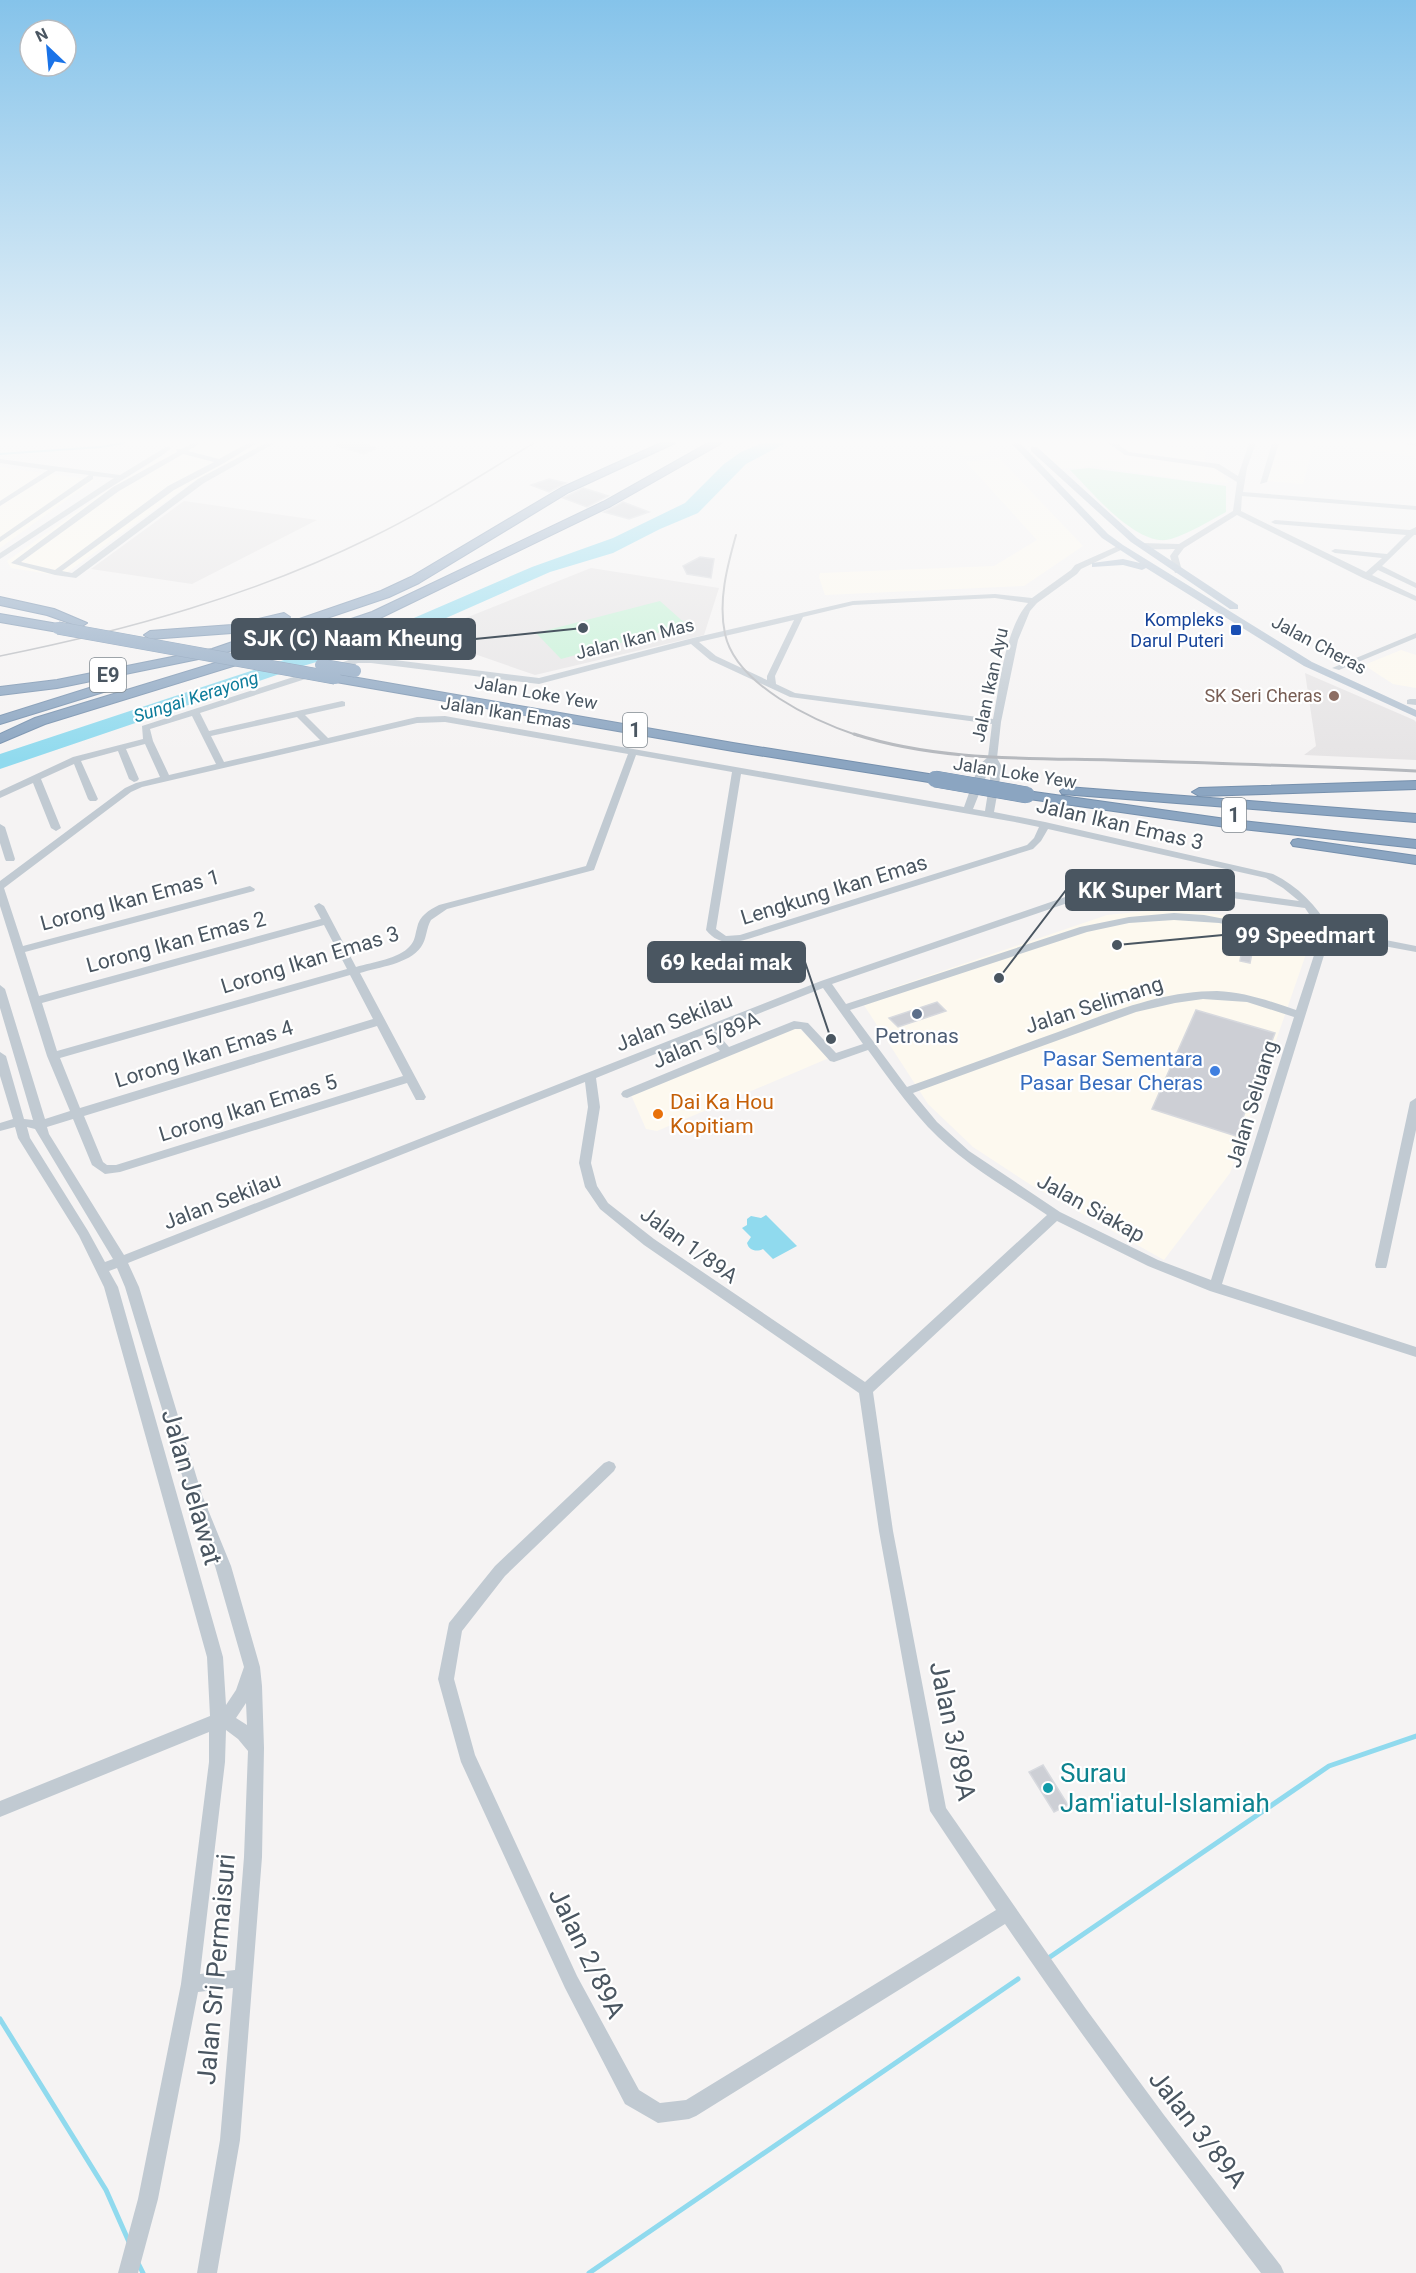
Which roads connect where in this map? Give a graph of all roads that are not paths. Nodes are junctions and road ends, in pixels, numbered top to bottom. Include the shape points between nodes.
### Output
1 (34, 549) edge
2 (88, 549) edge
3 (108, 549) edge
4 (467, 549) edge
5 (514, 549) edge
6 (1104, 549) edge
7 (1124, 549) junction
8 (1147, 549) edge
9 (1179, 549) edge
10 (1312, 549) edge
11 (1395, 549) edge
12 (1335, 551) dead end
13 (1388, 556) junction
14 (1096, 561) junction
15 (442, 564) junction
16 (1377, 566) junction
17 (1178, 571) junction
18 (55, 573) junction
19 (1366, 576) junction
20 (1167, 578) junction
21 (1195, 583) junction
22 (1416, 586) edge
23 (1049, 590) junction
24 (999, 598) junction
25 (1416, 599) edge
26 (0, 601) edge
27 (1032, 602) junction
28 (0, 609) edge
29 (1025, 614) junction
30 (800, 615) junction
31 (0, 618) edge
32 (81, 623) junction
33 (150, 635) junction
34 (1416, 635) edge
35 (693, 641) junction
36 (214, 652) junction
37 (1336, 668) junction
38 (772, 684) junction
39 (0, 691) edge
40 (1414, 703) edge
41 (342, 704) dead end
42 (194, 711) junction
43 (299, 714) junction
44 (1416, 714) edge
45 (0, 720) edge
46 (40, 721) junction
47 (997, 722) junction
48 (0, 733) edge
49 (205, 735) junction
50 (0, 739) edge
51 (148, 741) junction
52 (326, 741) junction
53 (121, 748) junction
54 (633, 752) junction
55 (992, 758) junction
56 (76, 759) junction
57 (221, 766) junction
58 (737, 772) junction
59 (937, 775) junction
60 (36, 778) junction
61 (134, 779) dead end
62 (166, 779) junction
63 (1416, 786) edge
64 (1027, 790) junction
65 (1053, 790) junction
66 (0, 795) edge
67 (974, 798) junction
68 (93, 799) dead end
69 (991, 800) junction
70 (933, 804) junction
71 (1102, 807) junction
72 (968, 810) junction
73 (1416, 811) edge
74 (989, 814) junction
75 (1363, 815) junction
76 (1416, 818) edge
77 (1015, 819) junction
78 (1045, 825) junction
79 (0, 826) edge
80 (56, 828) dead end
81 (1416, 835) edge
82 (1416, 844) edge
83 (3, 846) edge
84 (10, 860) dead end
85 (1416, 860) edge
86 (0, 888) edge
87 (250, 889) dead end
88 (319, 906) dead end
89 (1310, 906) junction
90 (327, 921) junction
91 (1325, 936) junction
92 (1416, 949) edge
93 (20, 950) junction
94 (353, 971) junction
95 (825, 983) junction
96 (0, 989) edge
97 (36, 1001) junction
98 (844, 1008) junction
99 (1300, 1015) junction
100 (380, 1021) junction
101 (707, 1029) junction
102 (871, 1045) junction
103 (728, 1053) junction
104 (0, 1056) edge
105 (53, 1056) junction
106 (590, 1076) junction
107 (410, 1078) junction
108 (904, 1092) junction
109 (627, 1094) dead end
110 (420, 1097) dead end
111 (1416, 1102) edge
112 (75, 1115) junction
113 (18, 1122) junction
114 (39, 1125) junction
115 (1414, 1126) edge
116 (0, 1127) edge
117 (1056, 1215) junction
118 (122, 1261) junction
119 (1381, 1265) dead end
120 (103, 1268) junction
121 (1215, 1287) junction
122 (1416, 1352) edge
123 (866, 1390) junction
124 (609, 1467) dead end
125 (252, 1667) junction
126 (217, 1721) junction
127 (256, 1748) junction
128 (0, 1809) edge
129 (1007, 1913) junction
130 (242, 1978) junction
131 (190, 1984) junction
132 (128, 2273) edge
133 (207, 2273) edge
134 (1274, 2273) edge

1 - 18 street via 15,563
2 - 18 street
3 - 18 street via 73,576
4 - 15 highway, E9
5 - 46 highway, E9 via 384,612
6 - 14 main road
7 - 14 street, Jalan Ikan Ayu
7 - 20 main road, Jalan Cheras
7 - 21 main road
8 - 17 main road, Jalan Cheras
9 - 17 street via 1174,556
10 - 19 street
11 - 13 street
12 - 13 street
13 - 16 street
14 - 20 main road via 1131,564
14 - 23 street, Jalan Ikan Ayu
15 - 33 highway via 317,609 262,623 208,632
15 - 36 highway, E9 via 386,594
16 - 19 street
16 - 22 street
17 - 21 main road, Jalan Cheras
19 - 25 street
20 - 44 main road, Jalan Cheras via 1308,664
21 - 37 main road, Jalan Cheras
23 - 24 street
23 - 27 street, Jalan Ikan Ayu
24 - 27 street, Jalan Ikan Mas
24 - 29 street
24 - 30 street, Jalan Ikan Mas via 863,602
26 - 32 highway
27 - 29 street, Jalan Ikan Ayu
28 - 32 highway, Jalan Loke Yew / 1
29 - 47 street, Jalan Ikan Ayu via 1014,640
30 - 35 street, Jalan Ikan Mas
30 - 38 street via 771,676
31 - 59 highway, Jalan Loke Yew / 1, bridge via 733,747
32 - 33 highway, Jalan Loke Yew / 1
33 - 59 highway, Jalan Loke Yew / 1, bridge
34 - 37 street
35 - 38 street via 713,658
35 - 42 street, Jalan Ikan Mas via 539,681 371,660 351,661
36 - 39 highway, E9 via 57,684
36 - 45 highway
37 - 40 main road, Jalan Cheras
38 - 47 street via 806,698
41 - 43 street
42 - 49 street
42 - 51 street, Jalan Ikan Mas via 146,728
43 - 49 street
43 - 52 street
46 - 48 highway
46 - 50 highway, E9
47 - 55 street, Jalan Ikan Ayu
49 - 57 street
51 - 53 street
51 - 62 street
52 - 54 street, Jalan Ikan Emas via 432,718
52 - 57 street, Jalan Ikan Emas
53 - 56 street
53 - 61 street
54 - 58 street, Jalan Ikan Emas
54 - 94 street, Lorong Ikan Emas 3 via 590,868 429,913 422,921 412,951
55 - 67 street, Jalan Ikan Ayu via 984,765
55 - 69 street, Jalan Ikan Ayu via 997,767
56 - 60 street
56 - 68 street
57 - 62 street, Jalan Ikan Emas
58 - 70 street, Jalan Ikan Emas
58 - 78 street, Lengkung Ikan Emas via 711,930 718,938 727,940 1030,847
59 - 64 highway, Jalan Loke Yew / 1, bridge
60 - 66 street
60 - 80 street
62 - 86 street, Jalan Ikan Emas via 130,789
63 - 65 highway via 1207,792 1102,786
64 - 65 highway, Jalan Loke Yew / 1
64 - 71 highway, Jalan Loke Yew / 1
65 - 75 highway
65 - 81 highway, 1 via 1217,814
67 - 70 street
67 - 72 street, Jalan Ikan Ayu
69 - 74 street, Jalan Ikan Ayu
69 - 77 street
70 - 72 street, Jalan Ikan Emas
71 - 82 highway, 1
71 - 85 highway via 1128,816 1186,826
72 - 74 street, Jalan Ikan Emas 3
73 - 75 highway
74 - 77 street, Jalan Ikan Emas 3
75 - 76 highway
77 - 78 street, Jalan Ikan Emas 3
78 - 89 street, Jalan Ikan Emas 3 via 1269,876
79 - 83 street
83 - 84 street
86 - 93 street
87 - 93 street, Lorong Ikan Emas 1
88 - 90 street
89 - 91 street, Jalan Ikan Emas 3
89 - 95 street, Jalan Sekilau via 1174,887 1107,888
90 - 94 street
90 - 97 street, Lorong Ikan Emas 2
91 - 92 street
91 - 98 street via 1204,918 1115,922
91 - 99 street, Jalan Seluang
93 - 97 street
94 - 100 street
94 - 105 street, Lorong Ikan Emas 3
95 - 98 street, Jalan Siakap
95 - 101 street, Jalan Sekilau
96 - 114 street
97 - 105 street
98 - 102 street, Jalan Siakap
99 - 108 street, Jalan Selimang via 1247,998 1190,996 1164,1000
99 - 121 street, Jalan Seluang
100 - 107 street
100 - 112 street, Lorong Ikan Emas 4
101 - 103 street
101 - 106 street, Jalan Sekilau
102 - 103 street, Jalan 5/89A via 834,1058 800,1024
102 - 108 street, Jalan Siakap
103 - 109 street, Jalan 5/89A
104 - 113 street
105 - 112 street
106 - 118 street, Jalan Sekilau
106 - 123 street, Jalan 1/89A via 594,1107 585,1163 591,1187 604,1206 649,1242
107 - 110 street
107 - 112 street, Lorong Ikan Emas 5 via 116,1170 98,1165
108 - 117 street, Jalan Siakap via 965,1154
111 - 115 street
112 - 114 street, Lorong Ikan Emas 4
113 - 114 street
113 - 116 street
113 - 120 street
114 - 118 street
115 - 119 street
117 - 121 street, Jalan Siakap via 1136,1256
117 - 123 street
118 - 120 street, Jalan Sekilau
118 - 125 street, Jalan Jelawat via 195,1495 223,1566
120 - 126 street, Jalan Jelawat via 215,1658
121 - 122 street, Jalan Siakap
123 - 129 street, Jalan 3/89A via 886,1531 938,1811
124 - 129 street, Jalan 2/89A via 500,1571 461,1620 455,1628 446,1679 467,1756 571,1982 632,2097 658,2113 689,2109
125 - 126 street via 236,1706
125 - 127 street, Jalan Sri Permaisuri
126 - 127 street via 239,1727
126 - 128 street
126 - 131 street, Jalan Sri Permaisuri via 218,1762
127 - 130 street, Jalan Sri Permaisuri via 253,1857
129 - 134 street, Jalan 3/89A via 1157,2122
130 - 131 street
130 - 133 street, Jalan Sri Permaisuri via 230,2140
131 - 132 street, Jalan Sri Permaisuri via 147,2199

